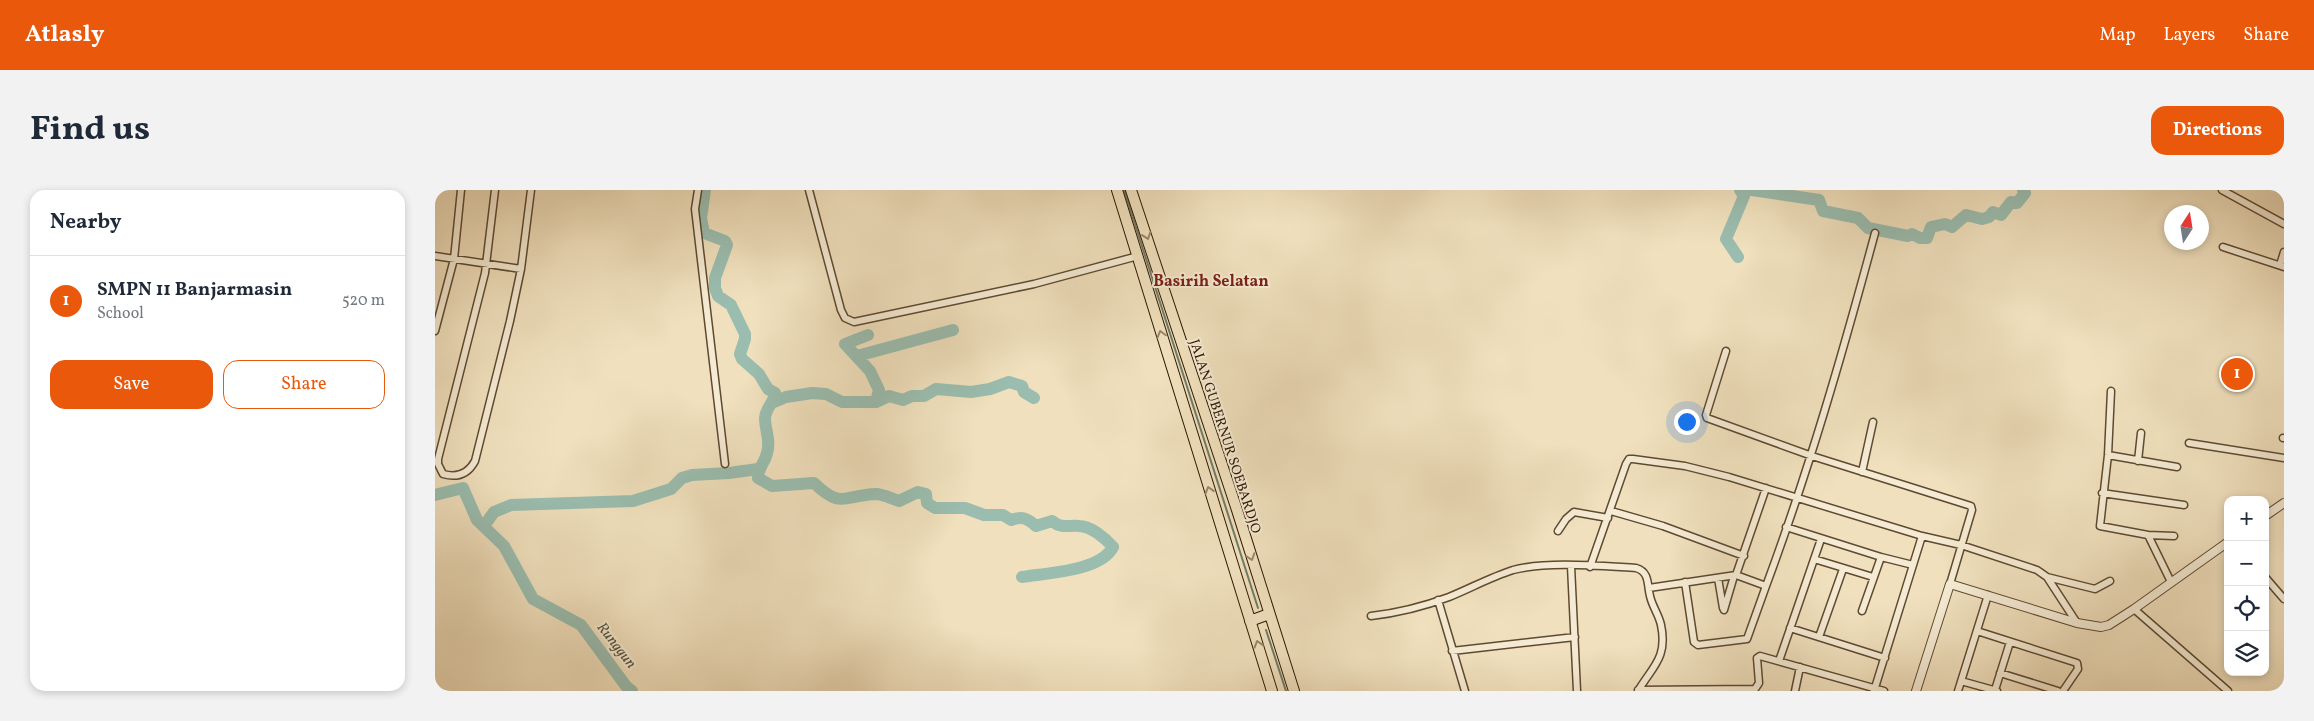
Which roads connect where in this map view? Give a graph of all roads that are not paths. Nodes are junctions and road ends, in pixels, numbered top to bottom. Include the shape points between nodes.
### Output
1 (461, 190) edge
2 (495, 190) edge
3 (531, 190) edge
4 (697, 190) edge
5 (809, 190) edge
6 (1117, 190) edge
7 (1131, 190) edge
8 (2222, 190) edge
9 (2284, 224) edge
10 (1875, 233) dead end
11 (2223, 247) dead end
12 (2284, 252) edge
13 (435, 256) edge
14 (1138, 256) junction
15 (455, 260) junction
16 (486, 264) junction
17 (2282, 266) edge
18 (521, 269) junction
19 (435, 331) edge
20 (1726, 351) dead end
21 (2111, 391) dead end
22 (1873, 422) dead end
23 (2141, 433) dead end
24 (2189, 443) dead end
25 (2108, 455) junction
26 (1812, 456) junction
27 (2284, 458) edge
28 (2138, 460) junction
29 (725, 464) dead end
30 (2177, 467) dead end
31 (1862, 472) junction
32 (1766, 488) junction
33 (2102, 494) junction
34 (1797, 496) junction
35 (2284, 503) edge
36 (2184, 505) dead end
37 (1611, 511) junction
38 (2269, 513) edge
39 (1608, 518) junction
40 (1787, 527) junction
41 (1559, 531) dead end
42 (2148, 535) junction
43 (1922, 536) junction
44 (2174, 536) dead end
45 (1821, 539) junction
46 (1961, 545) junction
47 (2224, 545) edge
48 (1744, 556) junction
49 (1881, 557) junction
50 (1814, 559) junction
51 (1913, 565) junction
52 (1571, 566) junction
53 (1590, 566) junction
54 (1843, 569) junction
55 (1735, 576) junction
56 (1873, 577) junction
57 (2047, 577) junction
58 (1718, 578) junction
59 (2110, 581) dead end
60 (2269, 581) edge
61 (1685, 582) junction
62 (2171, 582) junction
63 (1950, 584) junction
64 (1766, 586) junction
65 (1649, 588) junction
66 (1988, 596) junction
67 (2284, 598) edge
68 (1438, 600) junction
69 (2134, 609) junction
70 (1862, 611) dead end
71 (1269, 614) junction
72 (1371, 616) dead end
73 (1250, 621) junction
74 (2077, 622) junction
75 (1790, 628) junction
76 (1977, 631) junction
77 (1575, 637) junction
78 (1819, 637) junction
79 (2010, 642) junction
80 (1452, 651) junction
81 (1885, 658) junction
82 (1779, 661) junction
83 (1800, 667) junction
84 (2001, 673) junction
85 (1961, 681) junction
86 (1638, 690) edge
87 (1875, 690) edge
88 (1272, 691) edge
89 (1293, 691) edge
90 (1465, 691) edge
91 (1577, 691) edge
92 (1795, 691) edge
93 (1884, 691) edge
94 (1917, 691) edge
95 (1958, 691) edge
96 (1996, 691) edge
97 (2058, 691) edge
98 (2063, 691) edge
99 (2228, 691) edge

1 - 15 street
2 - 16 street
3 - 18 street
4 - 29 street via 695,209
5 - 14 street via 841,310 845,318 854,322 1034,284
6 - 14 highway
7 -> 71 highway, JALAN GUBERNUR SOEBARDJO
8 - 9 street
10 - 26 street
11 - 17 street
12 - 17 street
13 - 15 street
73 -> 14 highway
15 - 16 street
15 - 19 street
16 - 18 street
16 - 18 street via 438,459 439,470 450,476 465,473 475,461
20 - 26 street via 1705,416
21 - 25 street
22 - 31 street
23 - 28 street
24 - 27 street
25 - 28 street
25 - 33 street
26 - 31 street
26 - 34 street
28 - 30 street
31 - 46 street via 1971,506
32 - 34 street
32 - 37 street via 1700,469 1631,459 1626,464
32 - 48 street
33 - 36 street
33 - 42 street via 2100,526
34 - 40 street
34 - 43 street
35 - 38 street
37 - 39 street
37 - 48 street
39 - 41 street via 1574,512
39 - 53 street
40 - 45 street
40 - 64 street
42 - 44 street
42 - 62 street
43 - 46 street
43 - 51 street
45 - 49 street
45 - 50 street
46 - 57 street via 2037,570
46 - 63 street
47 - 62 street
48 - 55 street
49 - 51 street
49 - 56 street
50 - 54 street
50 - 75 street
51 - 81 street
52 - 53 street
52 - 68 street via 1512,570
52 - 77 street
53 - 65 street via 1641,569 1647,576
54 - 56 street
54 - 78 street
55 - 58 street
55 - 58 street via 1723,610
55 - 64 street
56 - 70 street
57 - 59 street via 2095,589
57 - 74 street
58 - 61 street
60 - 67 street
61 - 64 street via 1697,646 1747,639
61 - 65 street
62 - 69 street
63 - 66 street
63 - 94 street
65 - 86 street via 1661,626 1662,642 1657,664
66 - 74 street
66 - 76 street
68 - 72 street
68 - 80 street
69 - 74 street via 2101,627
69 - 99 street
71 - 73 highway
71 - 89 highway, JALAN GUBERNUR SOEBARDJO
88 -> 73 highway
75 - 78 street
75 - 82 street
76 - 79 street
76 - 85 street
77 - 80 street
77 - 91 street
78 - 81 street
79 - 84 street
79 - 98 street via 2077,663 2078,669
80 - 90 street
81 - 87 street
82 - 83 street
82 - 86 street via 1757,656 1759,683 1755,689
83 - 87 street
83 - 92 street
84 - 96 street
84 - 97 street
85 - 95 street
85 - 96 street
87 - 93 street

